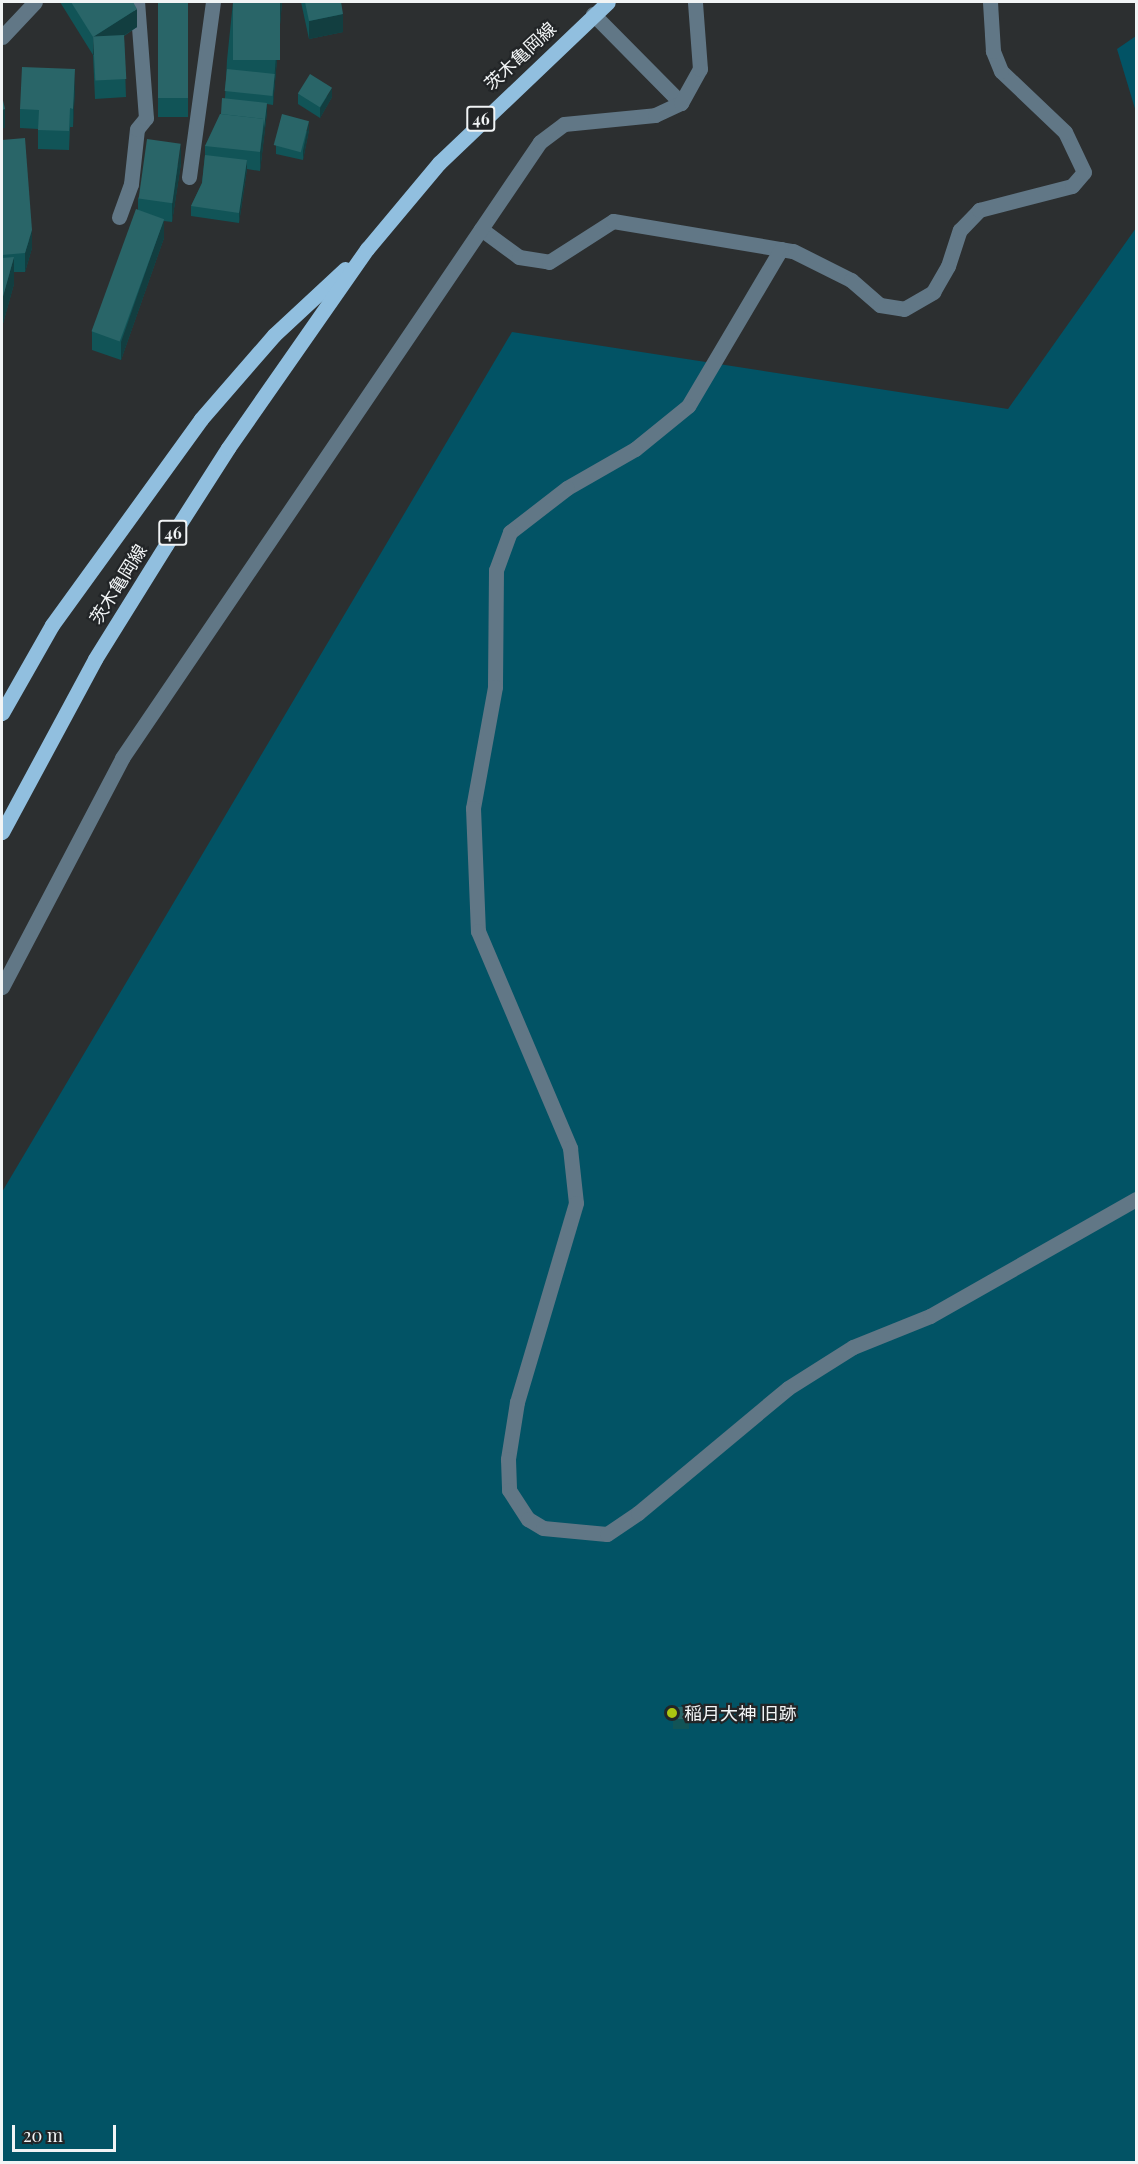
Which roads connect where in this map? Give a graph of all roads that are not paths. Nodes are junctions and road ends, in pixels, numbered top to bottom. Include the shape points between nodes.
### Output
1 (35, 2) edge
2 (136, 2) edge
3 (213, 2) edge
4 (608, 2) edge
5 (695, 2) edge
6 (990, 2) edge
7 (593, 14) junction
8 (2, 37) edge
9 (681, 103) junction
10 (189, 177) dead end
11 (119, 217) dead end
12 (481, 229) junction
13 (368, 249) junction
14 (781, 249) junction
15 (2, 713) edge
16 (2, 832) edge
17 (2, 987) edge
18 (1137, 1199) edge

1 - 8 street
2 - 11 street via 146,118 136,129 131,184
3 - 10 street
4 - 7 main road, 茨木亀岡線 / 46
5 - 9 street via 700,69
6 - 14 street via 993,51 1001,71 1065,132 1084,172 1072,186 979,210 960,230 948,266 933,292 904,309 880,305 851,280
7 - 9 street
7 - 13 main road, 茨木亀岡線 / 46 via 438,163
9 - 12 street via 655,115 564,124 540,142
12 - 14 street via 519,257 549,262 613,221
12 - 17 street via 122,758
13 - 15 main road, 茨木亀岡線 / 46 via 274,335 201,419 52,625
13 - 16 main road, 茨木亀岡線 / 46 via 228,448 166,545 95,659
14 - 18 street via 688,406 635,449 567,488 510,532 496,570 495,687 473,808 478,931 570,1148 576,1203 517,1402 508,1459 509,1490 528,1519 543,1528 607,1533 638,1513 788,1388 853,1347 930,1316

